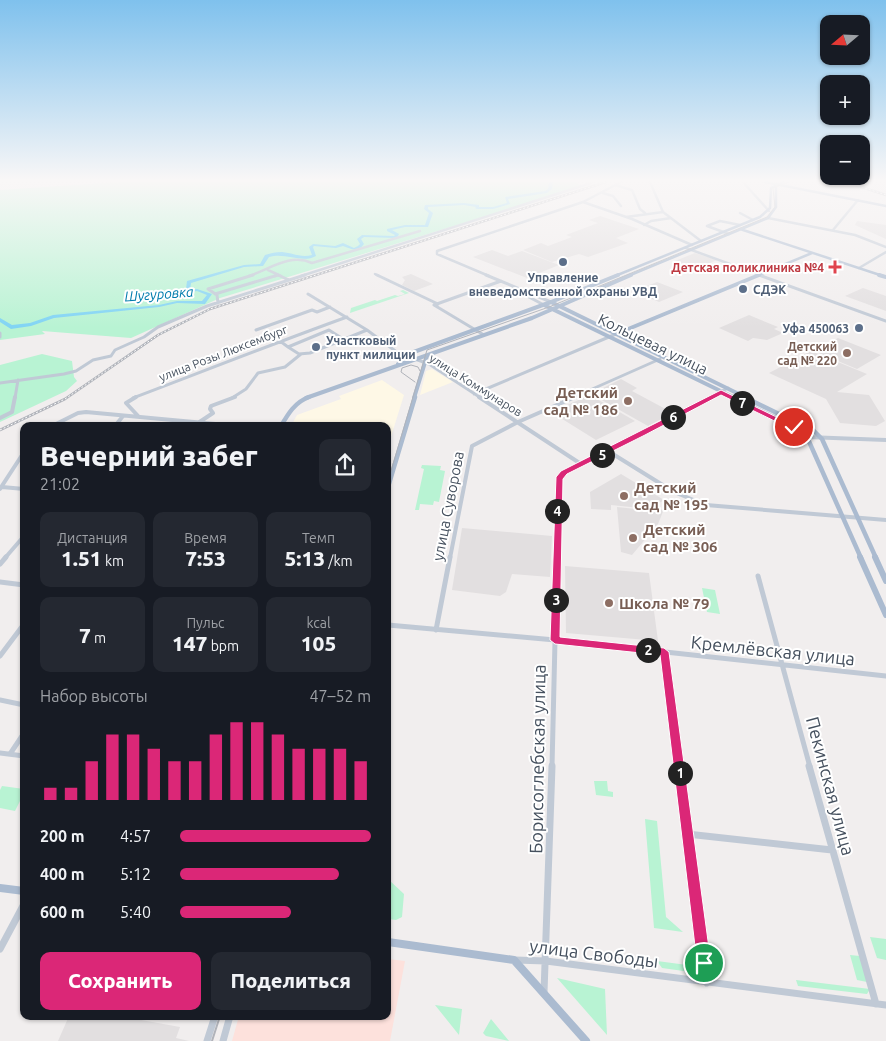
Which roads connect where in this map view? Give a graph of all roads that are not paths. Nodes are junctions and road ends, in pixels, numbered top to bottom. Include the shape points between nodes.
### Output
1 (419, 231) edge
2 (446, 231) edge
3 (497, 231) edge
4 (657, 231) edge
5 (687, 231) edge
6 (719, 231) edge
7 (726, 231) edge
8 (734, 231) edge
9 (750, 231) edge
10 (835, 231) edge
11 (723, 232) junction
12 (729, 234) junction
13 (701, 241) junction
14 (693, 244) junction
15 (886, 247) edge
16 (686, 248) junction
17 (692, 250) junction
18 (812, 252) junction
19 (886, 252) edge
20 (859, 268) junction
21 (268, 270) junction
22 (375, 274) dead end
23 (760, 274) junction
24 (278, 275) junction
25 (886, 277) edge
26 (292, 280) junction
27 (501, 281) junction
28 (216, 294) junction
29 (308, 294) dead end
30 (551, 302) junction
31 (218, 304) junction
32 (436, 304) junction
33 (544, 304) junction
34 (559, 305) junction
35 (330, 307) junction
36 (552, 309) junction
37 (347, 317) junction
38 (886, 321) edge
39 (256, 330) dead end
40 (367, 330) junction
41 (474, 330) junction
42 (0, 333) edge
43 (616, 334) junction
44 (484, 335) junction
45 (609, 336) junction
46 (0, 337) edge
47 (343, 339) junction
48 (280, 341) junction
49 (288, 346) junction
50 (301, 354) junction
51 (426, 356) junction
52 (406, 357) junction
53 (664, 357) junction
54 (413, 360) junction
55 (658, 360) junction
56 (424, 363) junction
57 (398, 364) junction
58 (18, 380) junction
59 (0, 383) edge
60 (728, 388) junction
61 (721, 392) junction
62 (474, 394) junction
63 (123, 416) junction
64 (139, 417) junction
65 (0, 418) edge
66 (173, 421) joint
67 (60, 422) edge
68 (118, 422) edge
69 (186, 422) edge
70 (200, 422) edge
71 (283, 422) edge
72 (518, 422) junction
73 (807, 437) junction
74 (820, 437) junction
75 (886, 440) edge
76 (608, 451) junction
77 (20, 458) edge
78 (581, 464) junction
79 (391, 477) edge
80 (1, 488) edge
81 (20, 489) edge
82 (844, 517) junction
83 (856, 518) junction
84 (886, 520) edge
85 (20, 541) edge
86 (0, 564) edge
87 (758, 576) dead end
88 (886, 581) edge
89 (0, 582) edge
90 (20, 584) edge
91 (886, 615) edge
92 (391, 625) edge
93 (20, 629) edge
94 (436, 630) junction
95 (555, 640) junction
96 (664, 652) junction
97 (0, 656) edge
98 (782, 664) junction
99 (886, 676) edge
100 (0, 700) edge
101 (20, 705) edge
102 (20, 738) edge
103 (0, 754) edge
104 (10, 754) junction
105 (20, 755) edge
106 (687, 834) junction
107 (832, 850) junction
108 (0, 888) edge
109 (20, 890) edge
110 (20, 912) edge
111 (391, 942) edge
112 (0, 949) edge
113 (514, 960) junction
114 (546, 962) junction
115 (707, 983) junction
116 (544, 992) junction
117 (876, 1004) junction
118 (886, 1005) edge
119 (214, 1020) edge
120 (229, 1020) edge
121 (207, 1041) edge
122 (223, 1041) edge
123 (586, 1041) edge

1 - 21 street via 312,263 303,259 284,261
2 - 26 street
3 - 27 street, Кольцевая улица via 438,250 437,254
4 - 14 street
5 - 13 street
6 - 11 street
7 - 11 main road
8 - 12 main road
9 - 18 main road
10 - 15 street
11 - 12 street
11 - 13 main road
12 - 17 main road
13 - 14 main road
14 - 16 main road
16 - 17 street
16 - 30 main road
17 - 23 street
17 - 34 main road
18 - 20 main road
18 - 23 main road
19 - 20 street
20 - 25 main road
21 - 24 street
21 - 28 street via 208,290
22 - 32 street
23 - 38 street
23 - 43 main road
24 - 26 street
24 - 28 street
26 - 31 street
27 - 30 street, Кольцевая улица
27 - 32 street
27 - 33 street, Кольцевая улица
28 - 31 street
29 - 35 street, улица Коммунаров
30 - 33 main road
30 - 34 main road, Кольцевая улица
31 - 58 street via 203,307 158,327 115,350 111,356 93,360 76,371
32 - 41 street
33 - 36 main road, Кольцевая улица
33 - 41 main road
34 - 36 main road
34 - 43 main road, Кольцевая улица
35 - 37 street, улица Коммунаров
35 - 39 street
36 - 44 main road
36 - 45 main road, Кольцевая улица
37 - 40 street, улица Коммунаров
37 - 48 street, улица Розы Люксембург
40 - 47 street
40 - 52 street, улица Коммунаров
41 - 44 street
41 - 52 main road via 419,349
42 - 46 street
43 - 45 street
43 - 53 main road, Кольцевая улица
44 - 51 main road
45 - 55 main road, Кольцевая улица
45 - 62 street
47 - 49 street via 329,330
47 - 50 street
48 - 49 street
48 - 64 street, улица Розы Люксембург via 130,399 126,403
49 - 50 street
50 - 70 street via 285,367 258,373 246,390 211,406 213,413
51 - 54 main road
51 - 56 main road
52 - 54 street, улица Коммунаров
52 - 57 main road
53 - 55 street, улица Суворова
53 - 60 main road, Кольцевая улица
54 - 56 street, улица Коммунаров
54 - 57 main road
55 - 61 main road, Кольцевая улица
55 - 72 street, улица Суворова
56 - 62 street, улица Коммунаров
56 - 79 main road
57 - 71 main road via 303,399 291,409
58 - 59 street
58 - 65 street via 12,412
60 - 61 street, Борисоглебская улица
60 - 74 main road, Кольцевая улица via 809,427
61 - 73 main road, Кольцевая улица via 802,431
61 - 76 street, Борисоглебская улица
62 - 72 street, улица Коммунаров
63 - 64 street
63 - 67 street via 86,412
63 - 68 street
64 - 66 street
66 - 69 street
72 - 78 street, улица Коммунаров
72 - 94 street, улица Суворова via 472,446
73 - 74 street
73 - 82 main road
74 - 75 street
74 - 83 main road
76 - 78 street, Борисоглебская улица
76 - 82 street via 674,492 706,505
77 - 80 street
78 - 95 street, Борисоглебская улица via 564,472 559,479
80 - 81 street
82 - 83 street
82 - 91 main road
83 - 84 street
83 - 88 main road
85 - 86 street
87 - 98 street, Пекинская улица
89 - 90 street
92 - 94 street, Кремлёвская улица
93 - 97 street
94 - 95 street, Кремлёвская улица
95 - 96 street, Кремлёвская улица
95 - 114 street, Борисоглебская улица
96 - 98 street, Кремлёвская улица
96 - 106 street
98 - 99 street, Кремлёвская улица
98 - 107 street, Пекинская улица
100 - 101 street
102 - 104 street
103 - 104 street
104 - 105 street
106 - 107 street
106 - 115 street
107 - 117 street, Пекинская улица
108 - 109 main road
110 - 112 street
111 - 113 main road, улица Свободы
113 - 114 street, улица Свободы
113 - 116 main road
114 - 115 street, улица Свободы
114 - 116 street, Борисоглебская улица
115 - 117 street, улица Свободы
116 - 123 main road
117 - 118 street, улица Свободы
119 - 121 street
120 - 122 street

